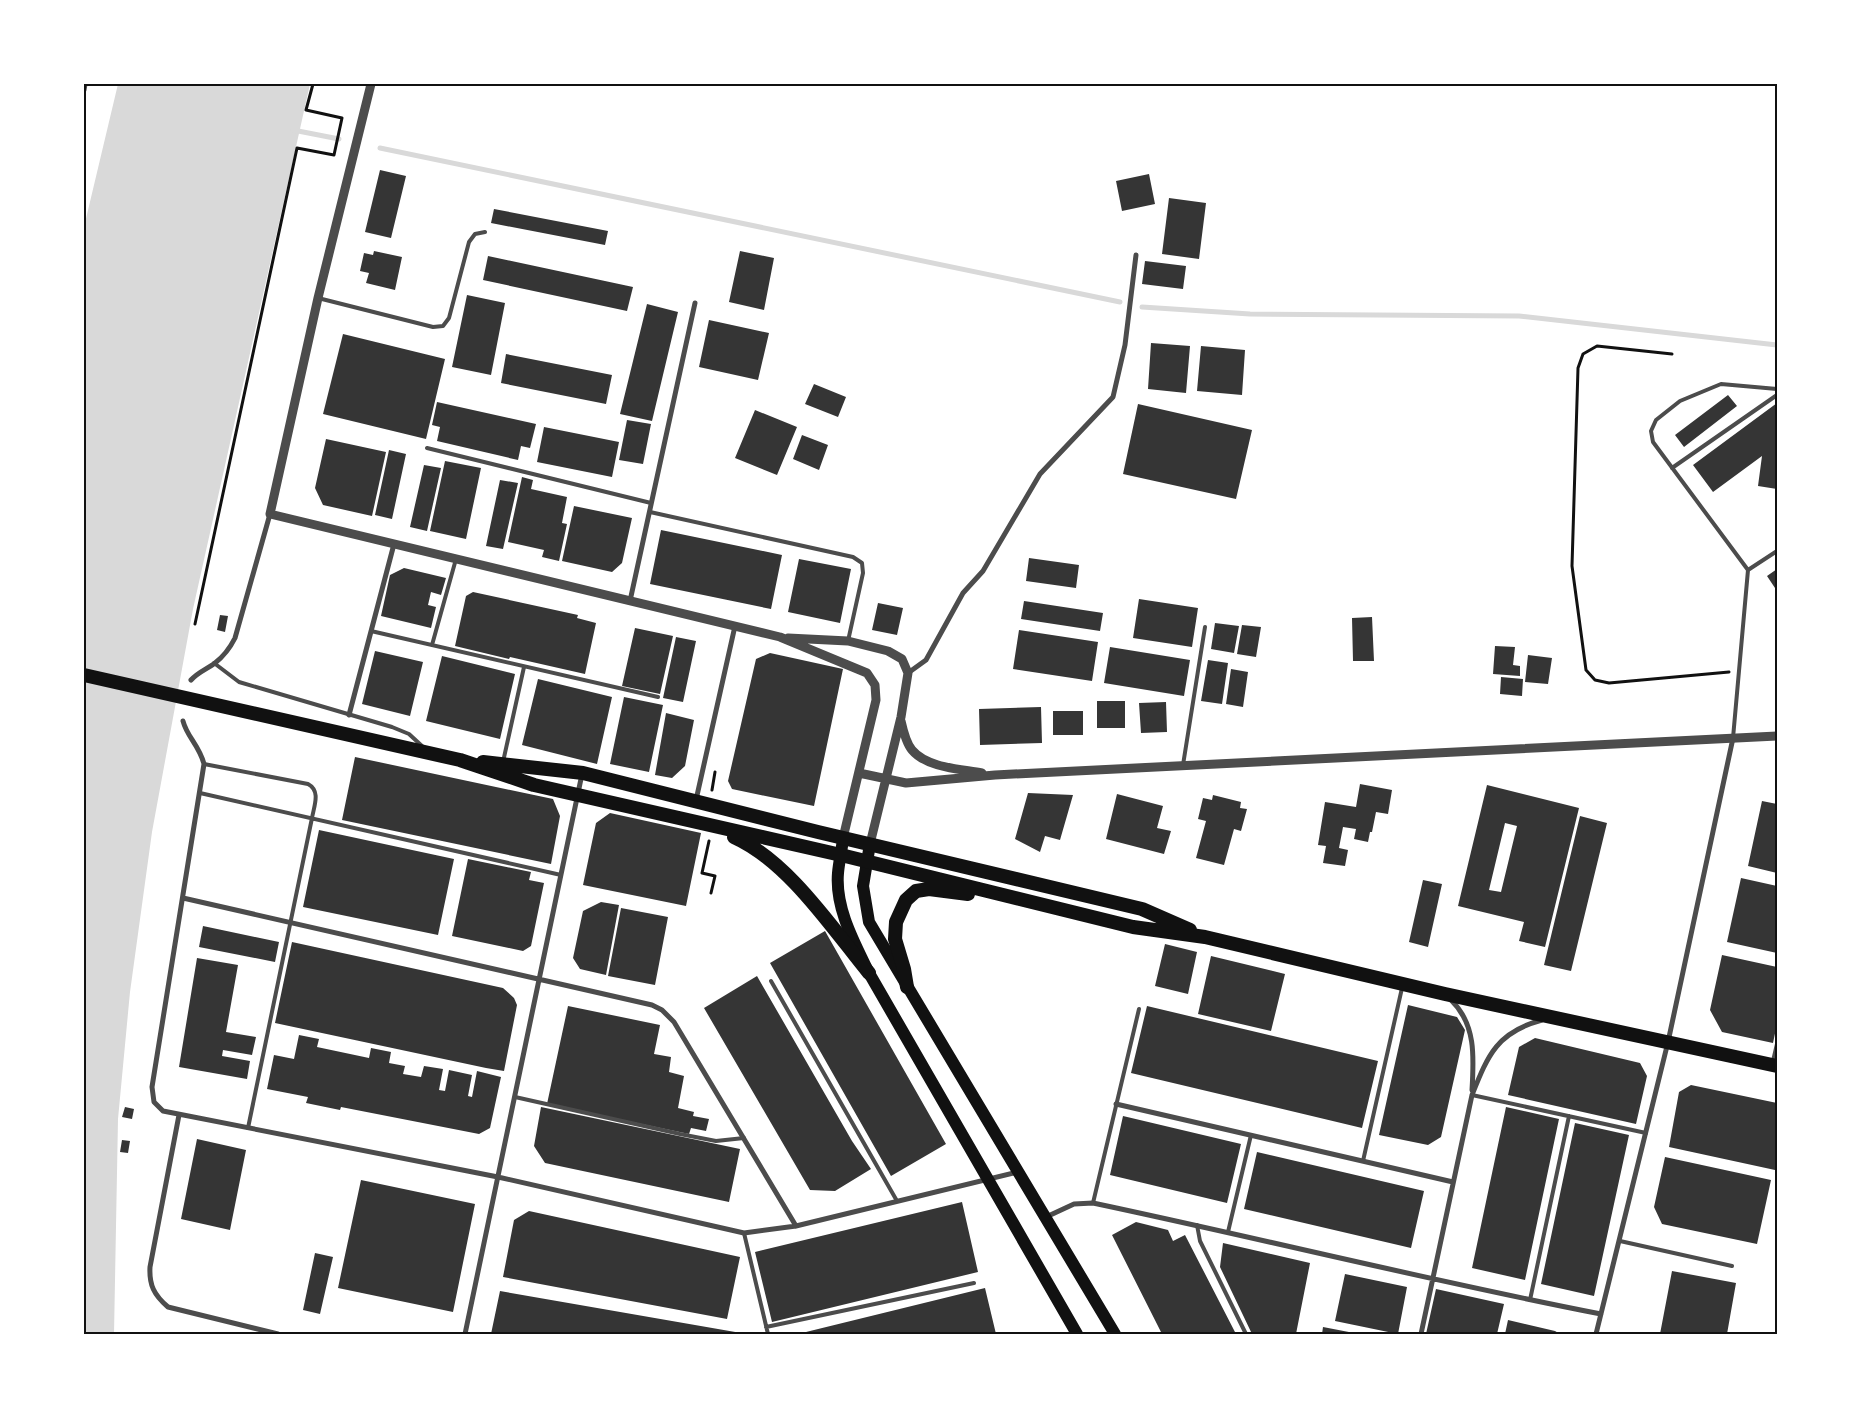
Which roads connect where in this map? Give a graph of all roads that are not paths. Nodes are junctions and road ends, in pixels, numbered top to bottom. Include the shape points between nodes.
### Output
1 (85, 84) edge
2 (371, 84) edge
3 (84, 90) edge
4 (485, 232) dead end
5 (1136, 255) dead end
6 (318, 298) junction
7 (695, 303) dead end
8 (1777, 389) edge
9 (1777, 395) edge
10 (427, 448) dead end
11 (1672, 468) junction
12 (652, 503) junction
13 (650, 512) junction
14 (270, 514) junction
15 (394, 544) junction
16 (1777, 551) edge
17 (456, 559) junction
18 (1748, 570) junction
19 (630, 601) junction
20 (735, 626) junction
21 (1205, 626) dead end
22 (371, 631) junction
23 (780, 637) junction
24 (848, 642) junction
25 (432, 645) junction
26 (214, 664) junction
27 (524, 667) junction
28 (908, 673) junction
29 (84, 675) edge
30 (191, 680) dead end
31 (658, 697) dead end
32 (350, 715) junction
33 (900, 717) junction
34 (183, 721) dead end
35 (1777, 736) edge
36 (1733, 738) junction
37 (430, 753) junction
38 (460, 760) junction
39 (204, 764) junction
40 (502, 764) junction
41 (1183, 765) junction
42 (583, 773) junction
43 (859, 774) junction
44 (995, 775) junction
45 (886, 780) junction
46 (200, 793) junction
47 (578, 795) junction
48 (696, 801) junction
49 (312, 818) junction
50 (705, 825) junction
51 (843, 838) junction
52 (870, 844) junction
53 (841, 855) junction
54 (866, 861) junction
55 (561, 875) junction
56 (1006, 896) junction
57 (183, 898) junction
58 (289, 921) junction
59 (1205, 937) junction
60 (869, 973) junction
61 (539, 979) junction
62 (771, 981) dead end
63 (1402, 984) junction
64 (907, 987) junction
65 (1445, 994) junction
66 (1138, 1009) dead end
67 (1550, 1018) junction
68 (1668, 1042) junction
69 (1777, 1044) edge
70 (1775, 1066) edge
71 (1472, 1095) junction
72 (515, 1097) junction
73 (1116, 1104) junction
74 (179, 1115) junction
75 (1570, 1116) junction
76 (248, 1128) junction
77 (1646, 1133) junction
78 (1251, 1135) junction
79 (744, 1138) junction
80 (1363, 1161) junction
81 (1018, 1172) junction
82 (498, 1176) junction
83 (988, 1180) junction
84 (1453, 1182) junction
85 (897, 1201) junction
86 (1093, 1203) junction
87 (1046, 1217) junction
88 (1197, 1225) junction
89 (796, 1226) junction
90 (1228, 1232) junction
91 (744, 1233) junction
92 (1620, 1241) junction
93 (1732, 1266) dead end
94 (1433, 1279) junction
95 (974, 1283) dead end
96 (1530, 1300) junction
97 (1601, 1314) junction
98 (766, 1327) junction
99 (267, 1333) edge
100 (278, 1334) edge
101 (465, 1334) edge
102 (768, 1334) edge
103 (1077, 1334) edge
104 (1115, 1334) edge
105 (1246, 1334) edge
106 (1422, 1334) edge
107 (1596, 1334) edge

1 - 3 street
2 - 6 street
4 - 6 lane via 475,234 469,242 449,318 443,326 433,327
5 - 28 street via 1125,345 1113,397 1040,474 983,571 964,593 926,660
6 - 14 street
7 - 12 street
8 - 11 lane via 1721,384 1680,401 1656,420 1651,431 1653,442
9 - 11 lane
10 - 12 lane
11 - 18 lane
12 - 13 street
13 - 19 street
13 - 24 lane via 853,557 862,563 863,573
14 - 15 street
14 - 26 street via 235,638 227,652
15 - 17 street
15 - 22 street
16 - 18 lane
17 - 19 street
17 - 25 lane
18 - 36 lane
19 - 20 street
20 - 23 street
20 - 48 street
21 - 41 lane
22 - 25 lane
22 - 32 street
23 - 24 street
23 - 43 street via 867,673 875,685 876,700
24 - 28 street via 888,651 902,659
25 - 27 lane
26 - 30 street
26 - 32 lane via 239,682
27 - 31 lane
27 - 40 lane
28 - 33 street
29 - 37 highway
32 - 37 lane via 409,734
33 - 44 street via 911,750 925,760
33 - 45 street
34 - 39 street
35 - 36 street
36 - 41 street
36 - 68 street
37 - 38 highway
38 - 40 highway
38 - 47 highway via 534,785
39 - 46 street
39 - 49 lane via 313,786 316,791
40 - 42 highway
41 - 44 street
42 - 47 street
42 - 48 highway
43 - 45 street
43 - 51 street
44 - 45 street via 906,783
45 - 52 street
46 - 49 lane
46 - 57 street
47 - 50 highway
47 - 55 street
48 - 51 highway
49 - 55 lane
49 - 58 lane
50 - 53 highway
50 - 60 highway via 750,844 787,873
51 - 52 highway
51 - 53 main road
52 - 54 main road
52 - 59 highway via 1142,909
53 - 54 highway
53 - 60 main road via 838,874 840,901
54 - 56 highway
54 - 64 main road via 863,886 869,922
55 - 61 street
56 - 59 highway via 1133,927
56 - 64 highway via 929,889 911,895 902,907 895,930
57 - 58 street
57 - 74 street via 152,1087 158,1107
58 - 61 street
58 - 76 lane
59 - 63 highway
60 - 83 main road
61 - 72 street
61 - 79 street via 662,1010 674,1022
62 - 85 lane
63 - 65 highway
63 - 80 lane
64 - 81 main road
65 - 67 highway
65 - 71 street via 1459,1008 1473,1041
66 - 73 lane
67 - 68 highway
67 - 71 street via 1527,1024 1496,1046 1486,1060
68 - 70 highway
68 - 77 street
69 - 70 lane
71 - 75 lane
71 - 84 street
72 - 79 lane via 716,1141
72 - 82 street
73 - 78 street
73 - 86 lane
74 - 76 street
74 - 99 street via 150,1266 152,1290 168,1306
75 - 77 lane
75 - 96 lane
76 - 82 street
77 - 92 street
78 - 80 street
78 - 90 lane
79 - 89 street
80 - 84 street
81 - 83 street
81 - 87 main road
82 - 91 street
82 - 101 street
83 - 85 street
83 - 103 main road
84 - 94 street
85 - 89 street
86 - 87 street via 1074,1204
86 - 88 street
87 - 104 main road
88 - 90 street
88 - 105 lane via 1200,1241
89 - 91 street
90 - 94 street
91 - 98 lane
92 - 93 lane
92 - 97 street
94 - 96 street
94 - 106 street
95 - 98 lane
96 - 97 street
97 - 107 street
98 - 102 lane
99 - 100 street

